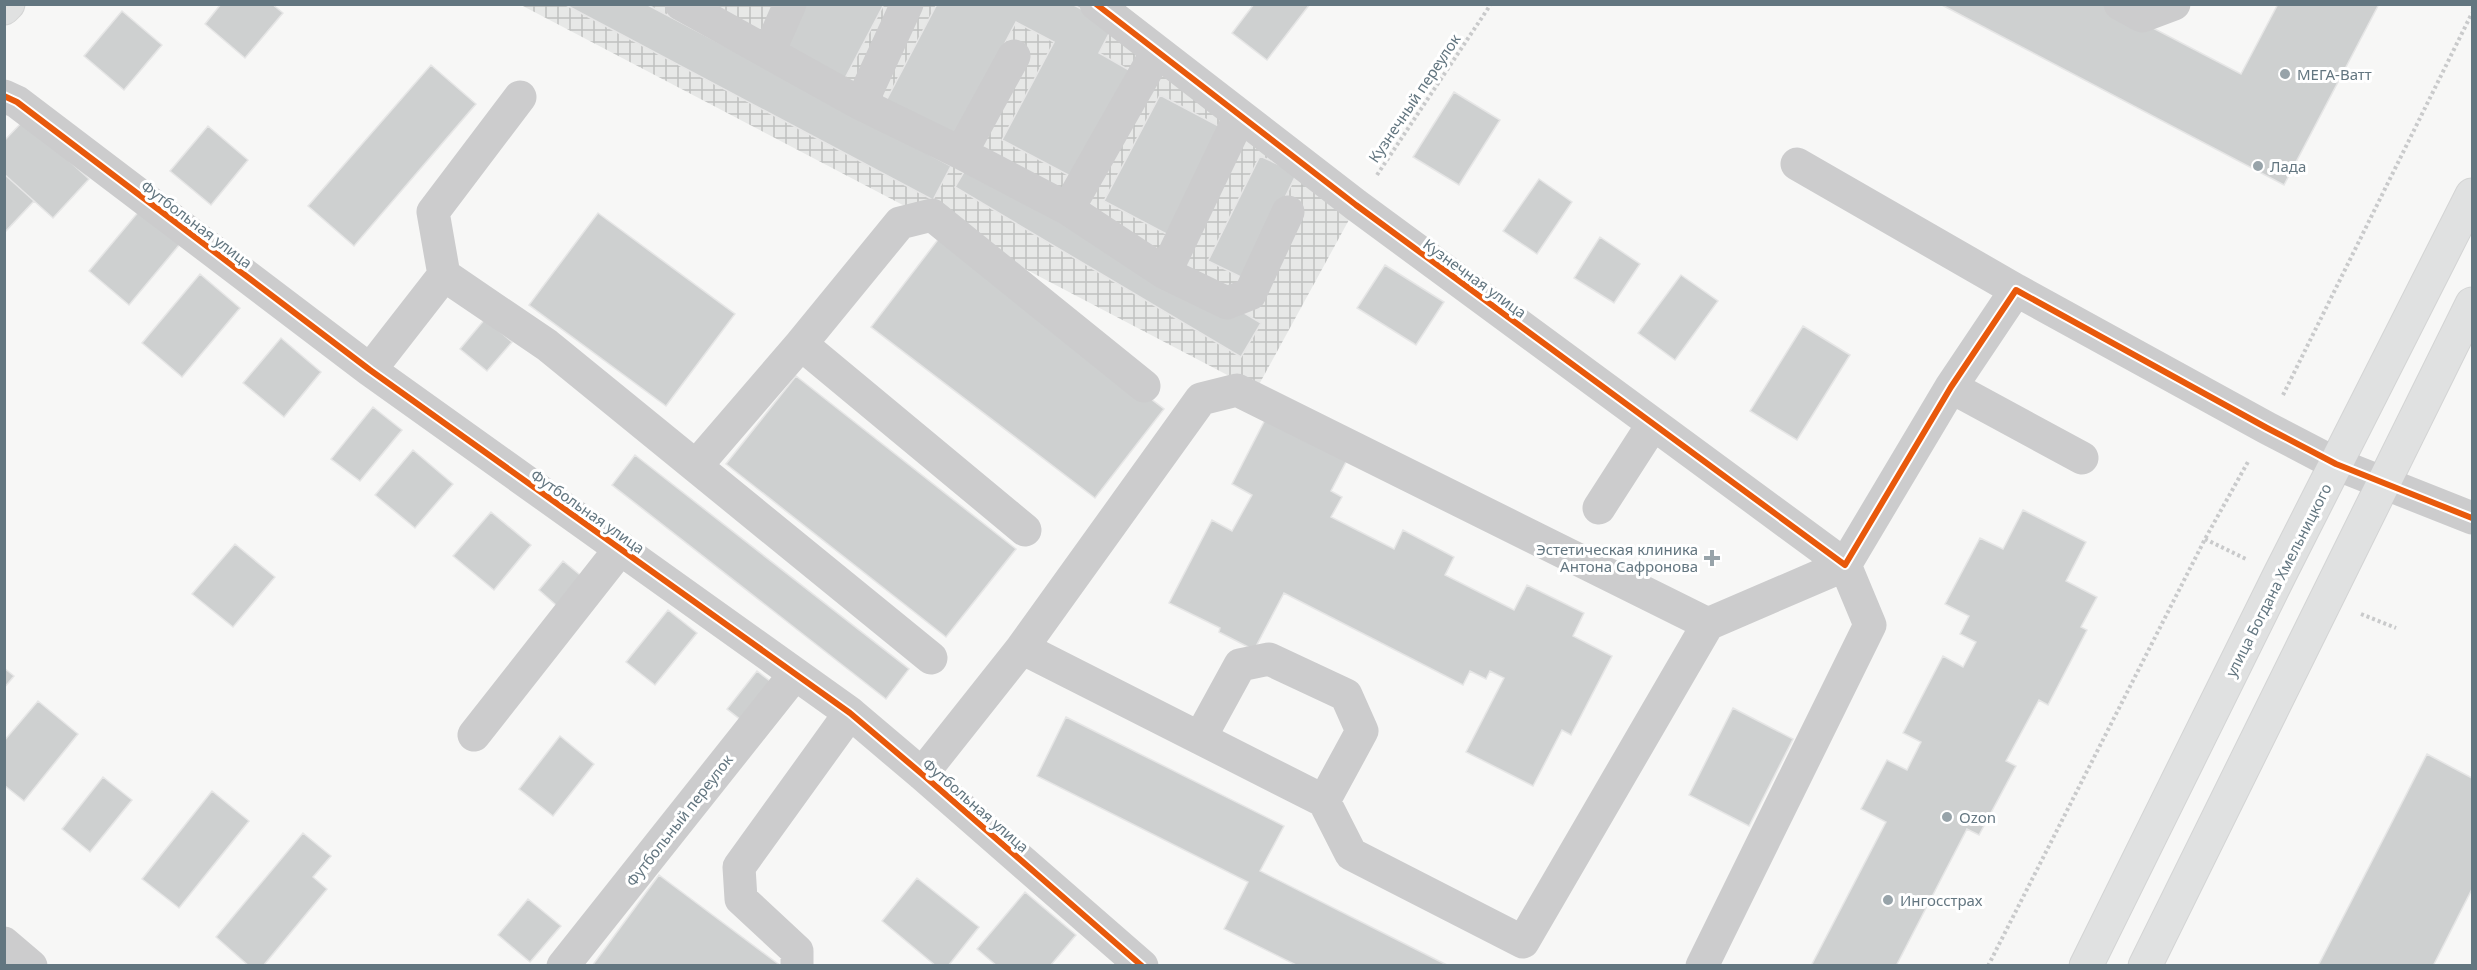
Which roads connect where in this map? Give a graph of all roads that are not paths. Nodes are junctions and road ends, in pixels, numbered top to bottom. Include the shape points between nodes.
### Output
1 (681, 4) edge
2 (790, 4) edge
3 (907, 4) edge
4 (1096, 4) edge
5 (2120, 4) edge
6 (2174, 4) edge
7 (769, 52) junction
8 (1157, 52) junction
9 (1014, 56) dead end
10 (4, 96) edge
11 (520, 97) dead end
12 (861, 104) junction
13 (1240, 116) junction
14 (961, 153) junction
15 (1797, 164) dead end
16 (2472, 195) edge
17 (1068, 209) junction
18 (1288, 212) dead end
19 (1165, 273) junction
20 (444, 275) junction
21 (2016, 290) junction
22 (2472, 304) edge
23 (801, 344) junction
24 (370, 370) junction
25 (1144, 386) dead end
26 (1951, 387) junction
27 (1653, 424) junction
28 (2082, 458) dead end
29 (2336, 464) junction
30 (696, 466) junction
31 (2385, 484) junction
32 (1599, 508) dead end
33 (2472, 518) edge
34 (1025, 530) dead end
35 (621, 548) junction
36 (1845, 565) junction
37 (1708, 624) junction
38 (1022, 648) junction
39 (931, 658) dead end
40 (795, 674) junction
41 (850, 713) junction
42 (474, 735) dead end
43 (1200, 738) junction
44 (922, 774) junction
45 (1324, 801) junction
46 (4, 943) edge
47 (31, 966) edge
48 (563, 966) edge
49 (797, 966) edge
50 (1142, 966) edge
51 (1702, 966) edge
52 (2086, 966) edge
53 (2145, 966) edge

1 - 7 street
2 - 7 street
3 - 12 street
4 - 8 street, Кузнечная улица
5 - 6 street via 2142,16
7 - 12 street
8 - 13 street, Кузнечная улица
8 - 17 street
9 - 14 street
10 - 24 street, Футбольная улица
11 - 20 street via 433,212
12 - 14 street
13 - 19 street
13 - 27 street, Кузнечная улица
14 - 17 street
15 - 21 street
16 - 29 main road, улица Богдана Хмельницкого
17 - 19 street
18 - 19 street via 1250,294 1227,303
20 - 24 street
20 - 30 street via 547,345
21 - 26 street
21 - 29 street
22 - 31 main road
23 - 25 street via 900,223 932,215
23 - 30 street
23 - 34 street
24 - 35 street, Футбольная улица
26 - 28 street
26 - 36 street
27 - 32 street
27 - 36 street, Кузнечная улица
29 - 31 street
29 - 52 main road, улица Богдана Хмельницкого
30 - 39 street
31 - 33 street
31 - 53 main road
35 - 40 street, Футбольная улица
35 - 42 street
36 - 37 street
36 - 51 street via 1870,625
37 - 38 street via 1237,390 1201,399
37 - 45 street via 1523,942 1351,854
38 - 43 street
38 - 44 street
40 - 41 street, Футбольная улица
40 - 48 street, Футбольный переулок
41 - 44 street, Футбольная улица
41 - 49 street via 739,867 741,899 797,951
43 - 45 street
43 - 45 street via 1240,665 1269,659 1346,695 1362,731
44 - 50 street, Футбольная улица
46 - 47 street

